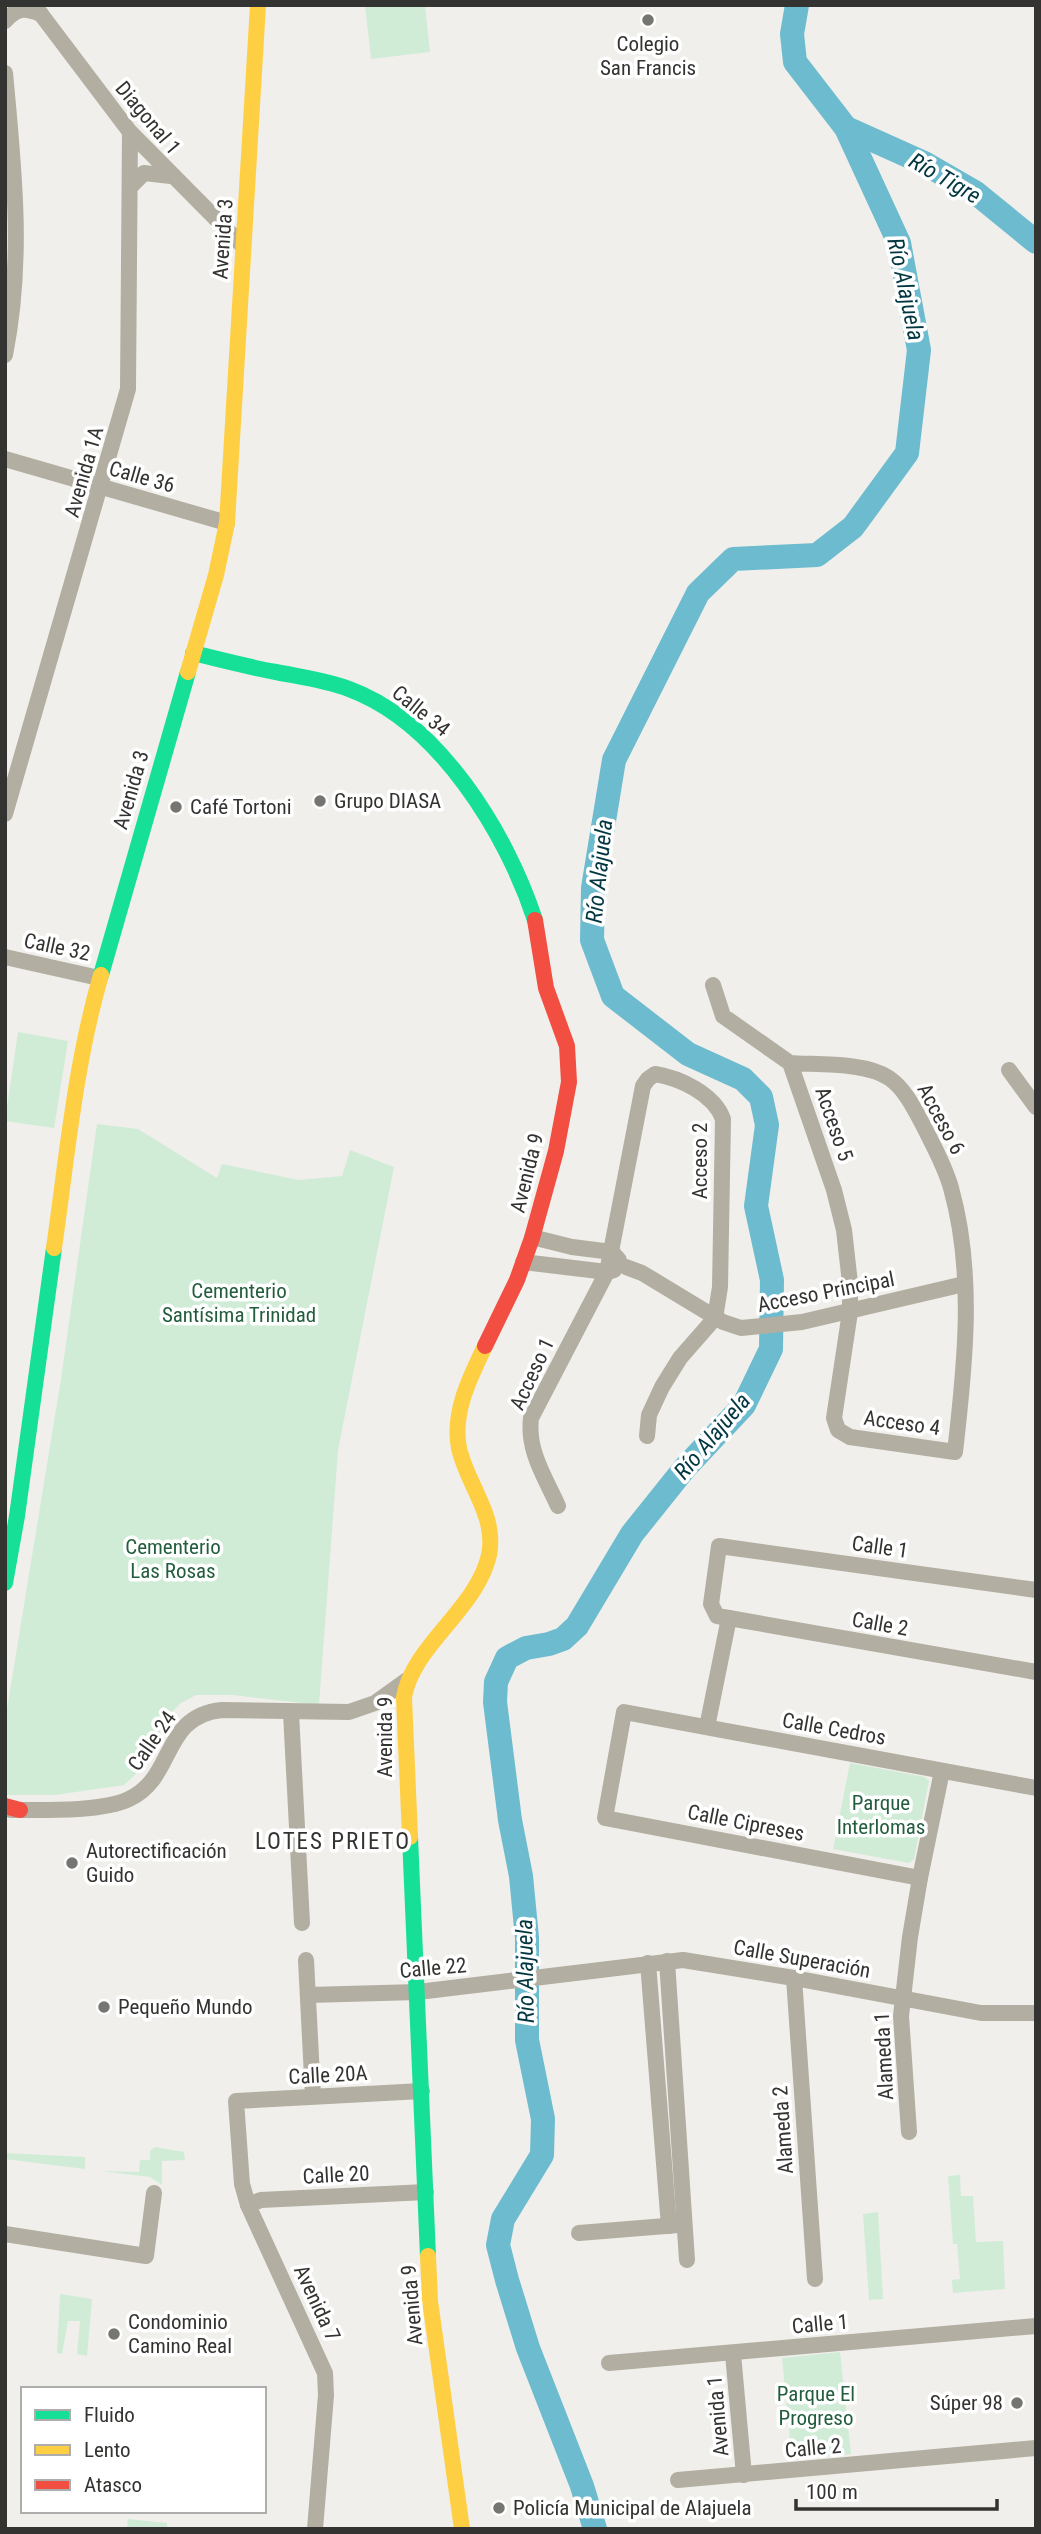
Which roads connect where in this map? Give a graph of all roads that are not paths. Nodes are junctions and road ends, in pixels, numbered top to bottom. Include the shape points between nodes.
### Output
1 (258, 5) edge
2 (38, 10) edge
3 (5, 21) edge
4 (5, 73) edge
5 (130, 132) junction
6 (171, 176) junction
7 (130, 187) junction
8 (243, 246) junction
9 (5, 355) edge
10 (5, 459) edge
11 (101, 487) junction
12 (227, 523) junction
13 (193, 653) junction
14 (5, 814) edge
15 (534, 916) joint
16 (5, 957) edge
17 (99, 978) junction
18 (713, 985) dead end
19 (790, 1063) junction
20 (1009, 1070) dead end
21 (1036, 1107) edge
22 (531, 1237) junction
23 (523, 1262) junction
24 (609, 1263) junction
25 (964, 1284) junction
26 (850, 1312) junction
27 (715, 1318) junction
28 (647, 1436) dead end
29 (558, 1506) dead end
30 (11, 1516) edge
31 (5, 1583) edge
32 (1036, 1590) edge
33 (723, 1617) junction
34 (1036, 1672) edge
35 (407, 1680) junction
36 (375, 1703) junction
37 (291, 1713) junction
38 (403, 1720) junction
39 (707, 1727) junction
40 (942, 1771) junction
41 (1036, 1788) edge
42 (9, 1810) edge
43 (605, 1818) joint
44 (920, 1878) junction
45 (302, 1923) dead end
46 (306, 1960) dead end
47 (667, 1961) junction
48 (648, 1963) junction
49 (561, 1976) joint
50 (794, 1978) junction
51 (418, 1992) junction
52 (308, 1995) junction
53 (903, 1998) junction
54 (1036, 2013) edge
55 (422, 2091) junction
56 (313, 2096) junction
57 (236, 2101) joint
58 (909, 2132) dead end
59 (426, 2192) junction
60 (154, 2193) dead end
61 (248, 2205) junction
62 (677, 2225) junction
63 (579, 2233) dead end
64 (5, 2234) edge
65 (687, 2260) dead end
66 (815, 2278) dead end
67 (1036, 2326) edge
68 (733, 2354) junction
69 (609, 2363) dead end
70 (1036, 2448) edge
71 (744, 2476) junction
72 (678, 2480) dead end
73 (314, 2529) edge
74 (462, 2529) edge

1 - 8 street, Avenida 3
2 - 3 street via 13,12
2 - 5 street, Diagonal 1
4 - 9 street via 17,258
5 - 6 street, Diagonal 1
5 - 7 street, Avenida 1A
6 - 7 street via 144,173
6 - 8 street, Diagonal 1
7 - 11 street, Avenida 1A via 128,389
8 - 12 street, Avenida 3
10 - 11 street, Calle 36
11 - 12 street, Calle 36
11 - 14 street, Avenida 1A
12 - 13 street, Avenida 3
13 - 15 street, Calle 34 via 344,686 388,707 409,723 470,793 500,841
13 - 17 street, Avenida 3
15 - 22 street, Avenida 9 via 546,989 566,1042 570,1070 565,1107
16 - 17 street, Calle 32
17 - 30 street, Avenida 3 via 76,1090
18 - 19 street via 723,1016
19 - 25 street, Acceso 6 via 869,1070 901,1087 951,1186
19 - 26 street, Acceso 5 via 844,1230
20 - 21 street
22 - 23 street, Avenida 9
22 - 24 street, Acceso Principal
23 - 24 street, Acceso Principal
23 - 35 street, Avenida 9 via 464,1395 456,1430 462,1462 489,1522 489,1556 484,1571
24 - 27 street, Acceso Principal via 642,1273
24 - 27 street, Acceso 2 via 643,1086 655,1074 667,1076 708,1097 718,1105 723,1119 720,1287
24 - 29 street, Acceso 1 via 531,1418 531,1447
25 - 26 street, Acceso Principal
25 - 26 street, Acceso 4 via 966,1354 956,1452 850,1437 838,1430 834,1418
26 - 27 street, Acceso Principal via 753,1328
27 - 28 street via 662,1387 649,1415
30 - 31 street, Avenida 3
32 - 33 street, Calle 1 via 719,1546 711,1604
33 - 34 street, Calle 2
33 - 39 street
35 - 36 street, Calle 24
35 - 38 street, Avenida 9
36 - 37 street, Calle 24 via 341,1714
36 - 38 street via 392,1704
37 - 42 street, Calle 24 via 202,1713 177,1734 156,1773 131,1798 109,1805
37 - 45 street
38 - 51 street, Avenida 9
39 - 40 street, Calle Cedros
39 - 43 street, Calle Cedros via 624,1712
40 - 41 street, Calle Cedros
40 - 44 street, Alameda 1
43 - 44 street, Calle Cipreses
44 - 53 street, Alameda 1
46 - 52 street
47 - 48 street, Calle Superación
47 - 50 street, Calle Superación via 698,1961
47 - 62 street
48 - 49 street, Calle Superación
48 - 62 street
49 - 51 street, Calle 22
50 - 53 street, Calle Superación
50 - 66 street, Alameda 2
51 - 52 street, Calle 22
51 - 55 street, Avenida 9
52 - 56 street
53 - 54 street, Calle Superación via 981,2013
53 - 58 street, Alameda 1
55 - 56 street, Calle 20A
55 - 59 street, Avenida 9
56 - 57 street, Calle 20A
57 - 61 street, Avenida 7 via 242,2184
59 - 61 street, Calle 20 via 261,2200
59 - 74 street, Avenida 9 via 430,2301
60 - 64 street via 146,2256
61 - 73 street, Avenida 7 via 325,2373
62 - 63 street
62 - 65 street
67 - 68 street, Calle 1
68 - 69 street, Calle 1
68 - 71 street, Avenida 1
70 - 71 street, Calle 2
71 - 72 street, Calle 2

